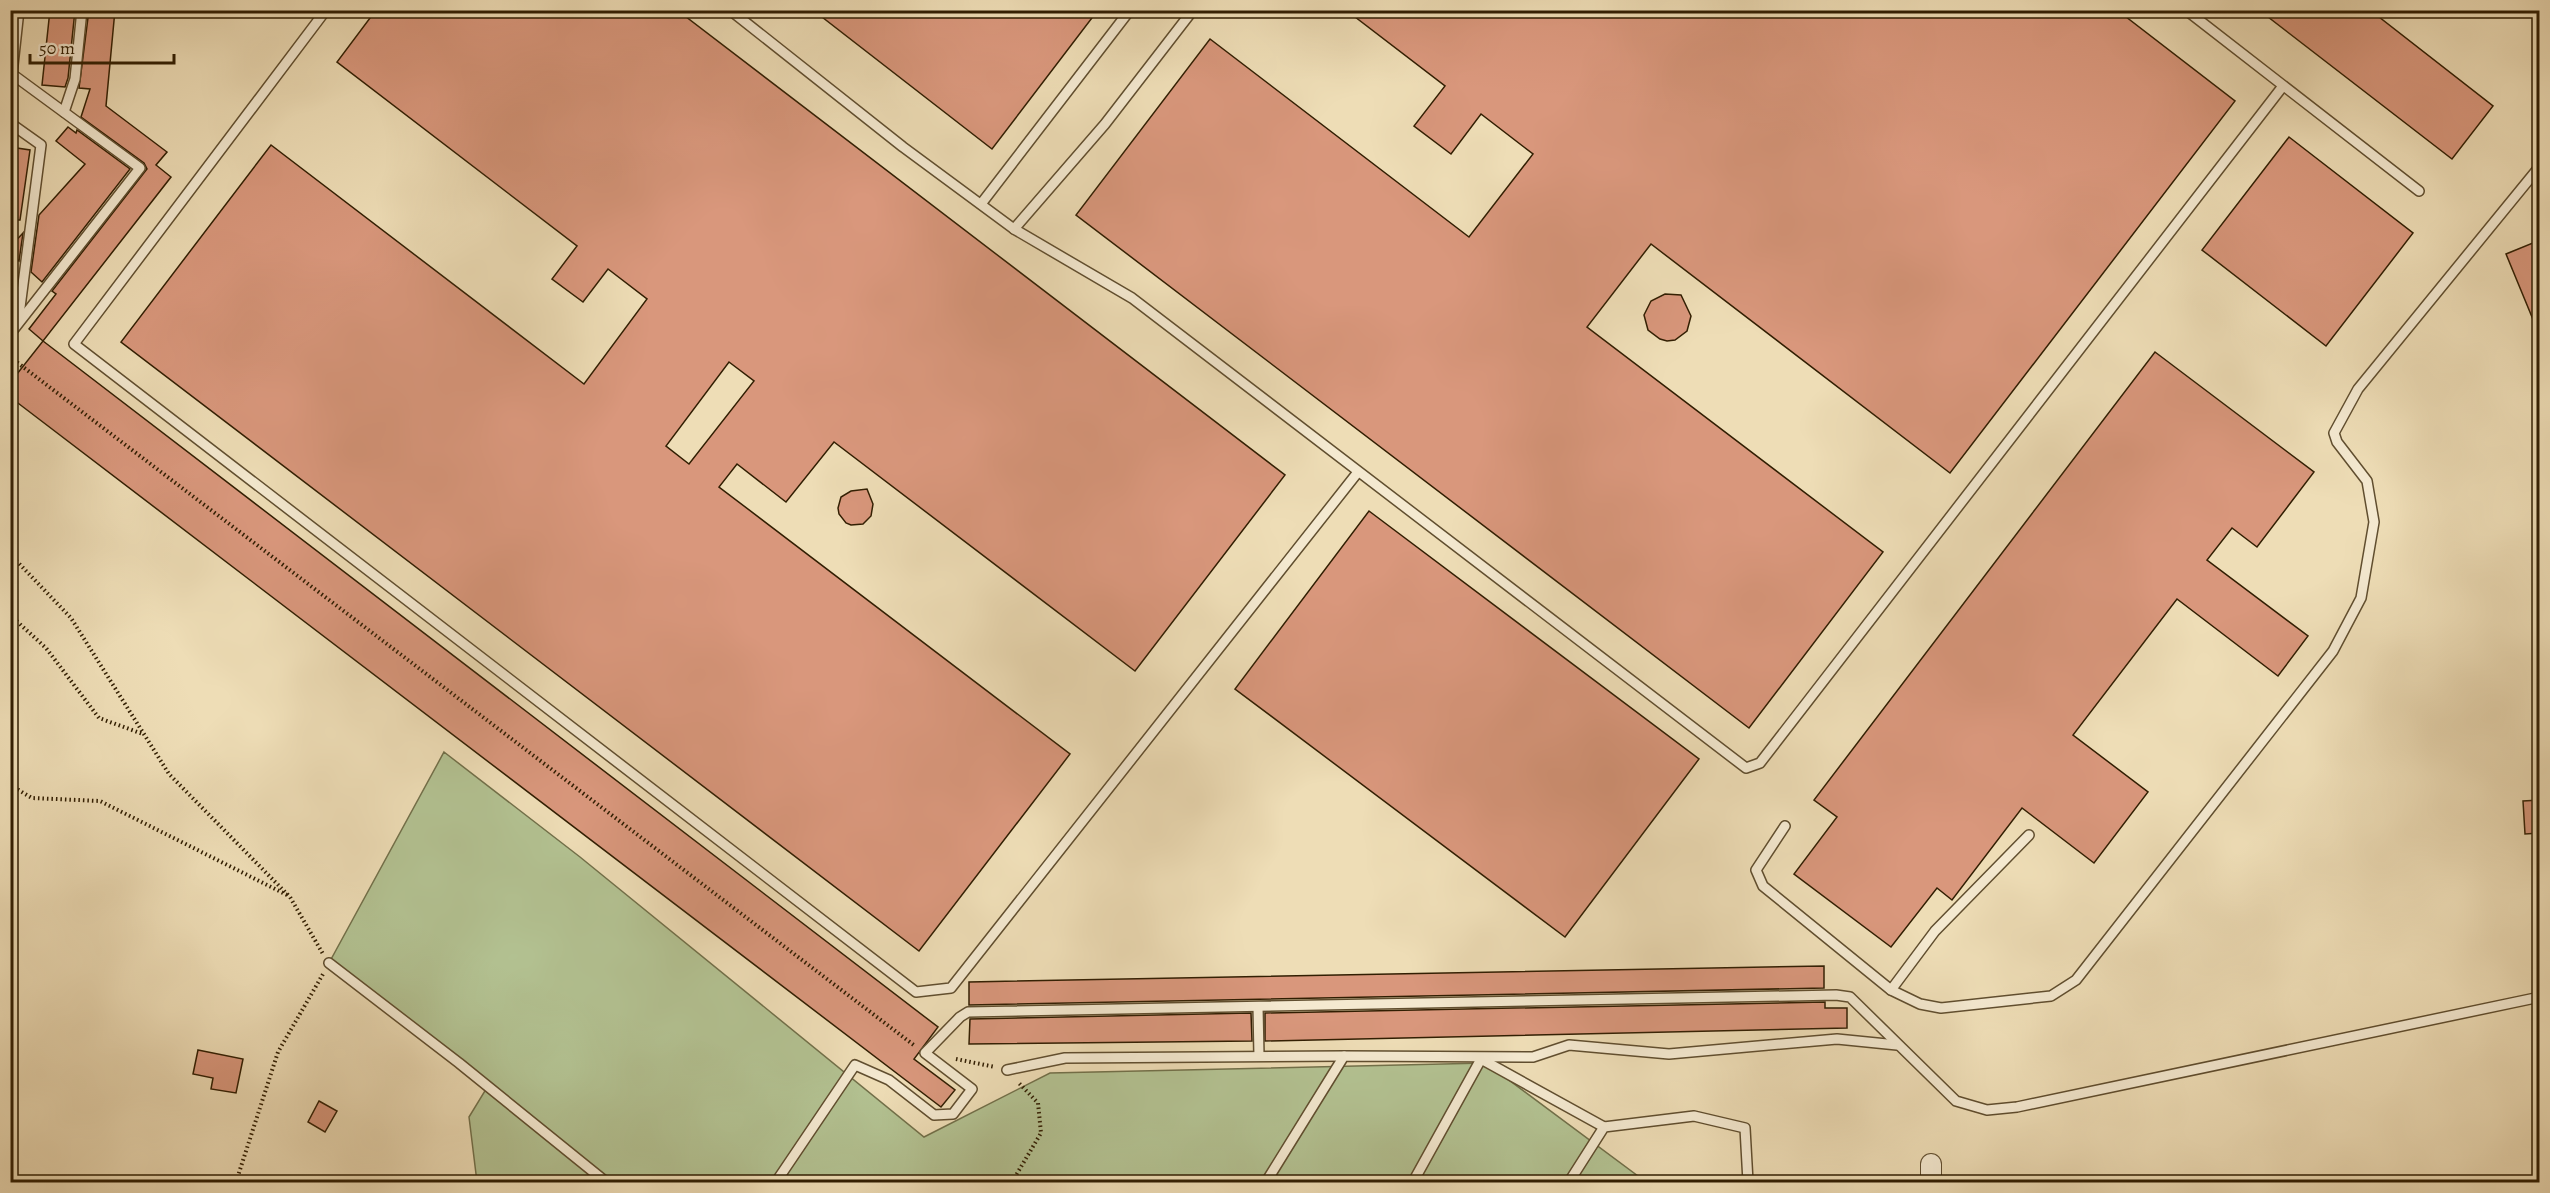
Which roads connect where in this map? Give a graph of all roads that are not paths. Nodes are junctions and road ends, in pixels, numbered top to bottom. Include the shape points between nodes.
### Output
1 (19, 10) edge
2 (82, 10) edge
3 (326, 10) edge
4 (730, 10) edge
5 (1130, 10) edge
6 (1193, 10) edge
7 (2186, 10) edge
8 (11, 76) edge
9 (2283, 86) junction
10 (64, 112) junction
11 (10, 123) edge
12 (2540, 166) edge
13 (2419, 191) dead end
14 (981, 204) junction
15 (1014, 229) junction
16 (18, 325) junction
17 (10, 334) edge
18 (1358, 472) junction
19 (1785, 826) dead end
20 (2029, 836) dead end
21 (328, 963) road end
22 (1891, 990) junction
23 (2540, 997) edge
24 (1258, 1007) junction
25 (1897, 1045) junction
26 (1259, 1056) junction
27 (1344, 1056) junction
28 (1481, 1059) junction
29 (1007, 1070) road end
30 (1604, 1127) junction
31 (606, 1182) edge
32 (776, 1182) edge
33 (1266, 1182) edge
34 (1413, 1182) edge
35 (1569, 1182) edge
36 (1748, 1182) edge

1 - 8 lane
2 - 10 lane via 75,79
3 - 18 lane via 74,344 916,992 951,988
4 - 14 lane
5 - 14 lane
6 - 15 lane via 1105,124
7 - 9 lane
8 - 10 lane
9 - 13 lane
9 - 18 lane via 1760,763 1746,768
10 - 16 lane via 140,168
11 - 16 lane via 40,145
12 - 22 lane via 2358,389 2334,433 2367,480 2374,522 2361,598 2333,651 2076,980 2051,996 1941,1008 1920,1004
14 - 15 lane
15 - 18 lane via 1132,298
16 - 17 lane
19 - 22 lane via 1756,870 1762,886
20 - 22 lane via 1935,931
21 - 31 lane
23 - 25 lane via 1987,1110 1956,1101
24 - 25 lane via 1836,995 1850,997
24 - 26 lane
24 - 32 lane via 968,1012 924,1053 972,1089 953,1114 934,1115 889,1080 855,1065
25 - 28 lane via 1836,1040 1669,1054 1569,1045 1533,1057
26 - 27 lane
26 - 29 lane via 1065,1058
27 - 28 lane
27 - 33 lane
28 - 30 lane
28 - 34 lane
30 - 35 lane
30 - 36 lane via 1694,1116 1745,1128

